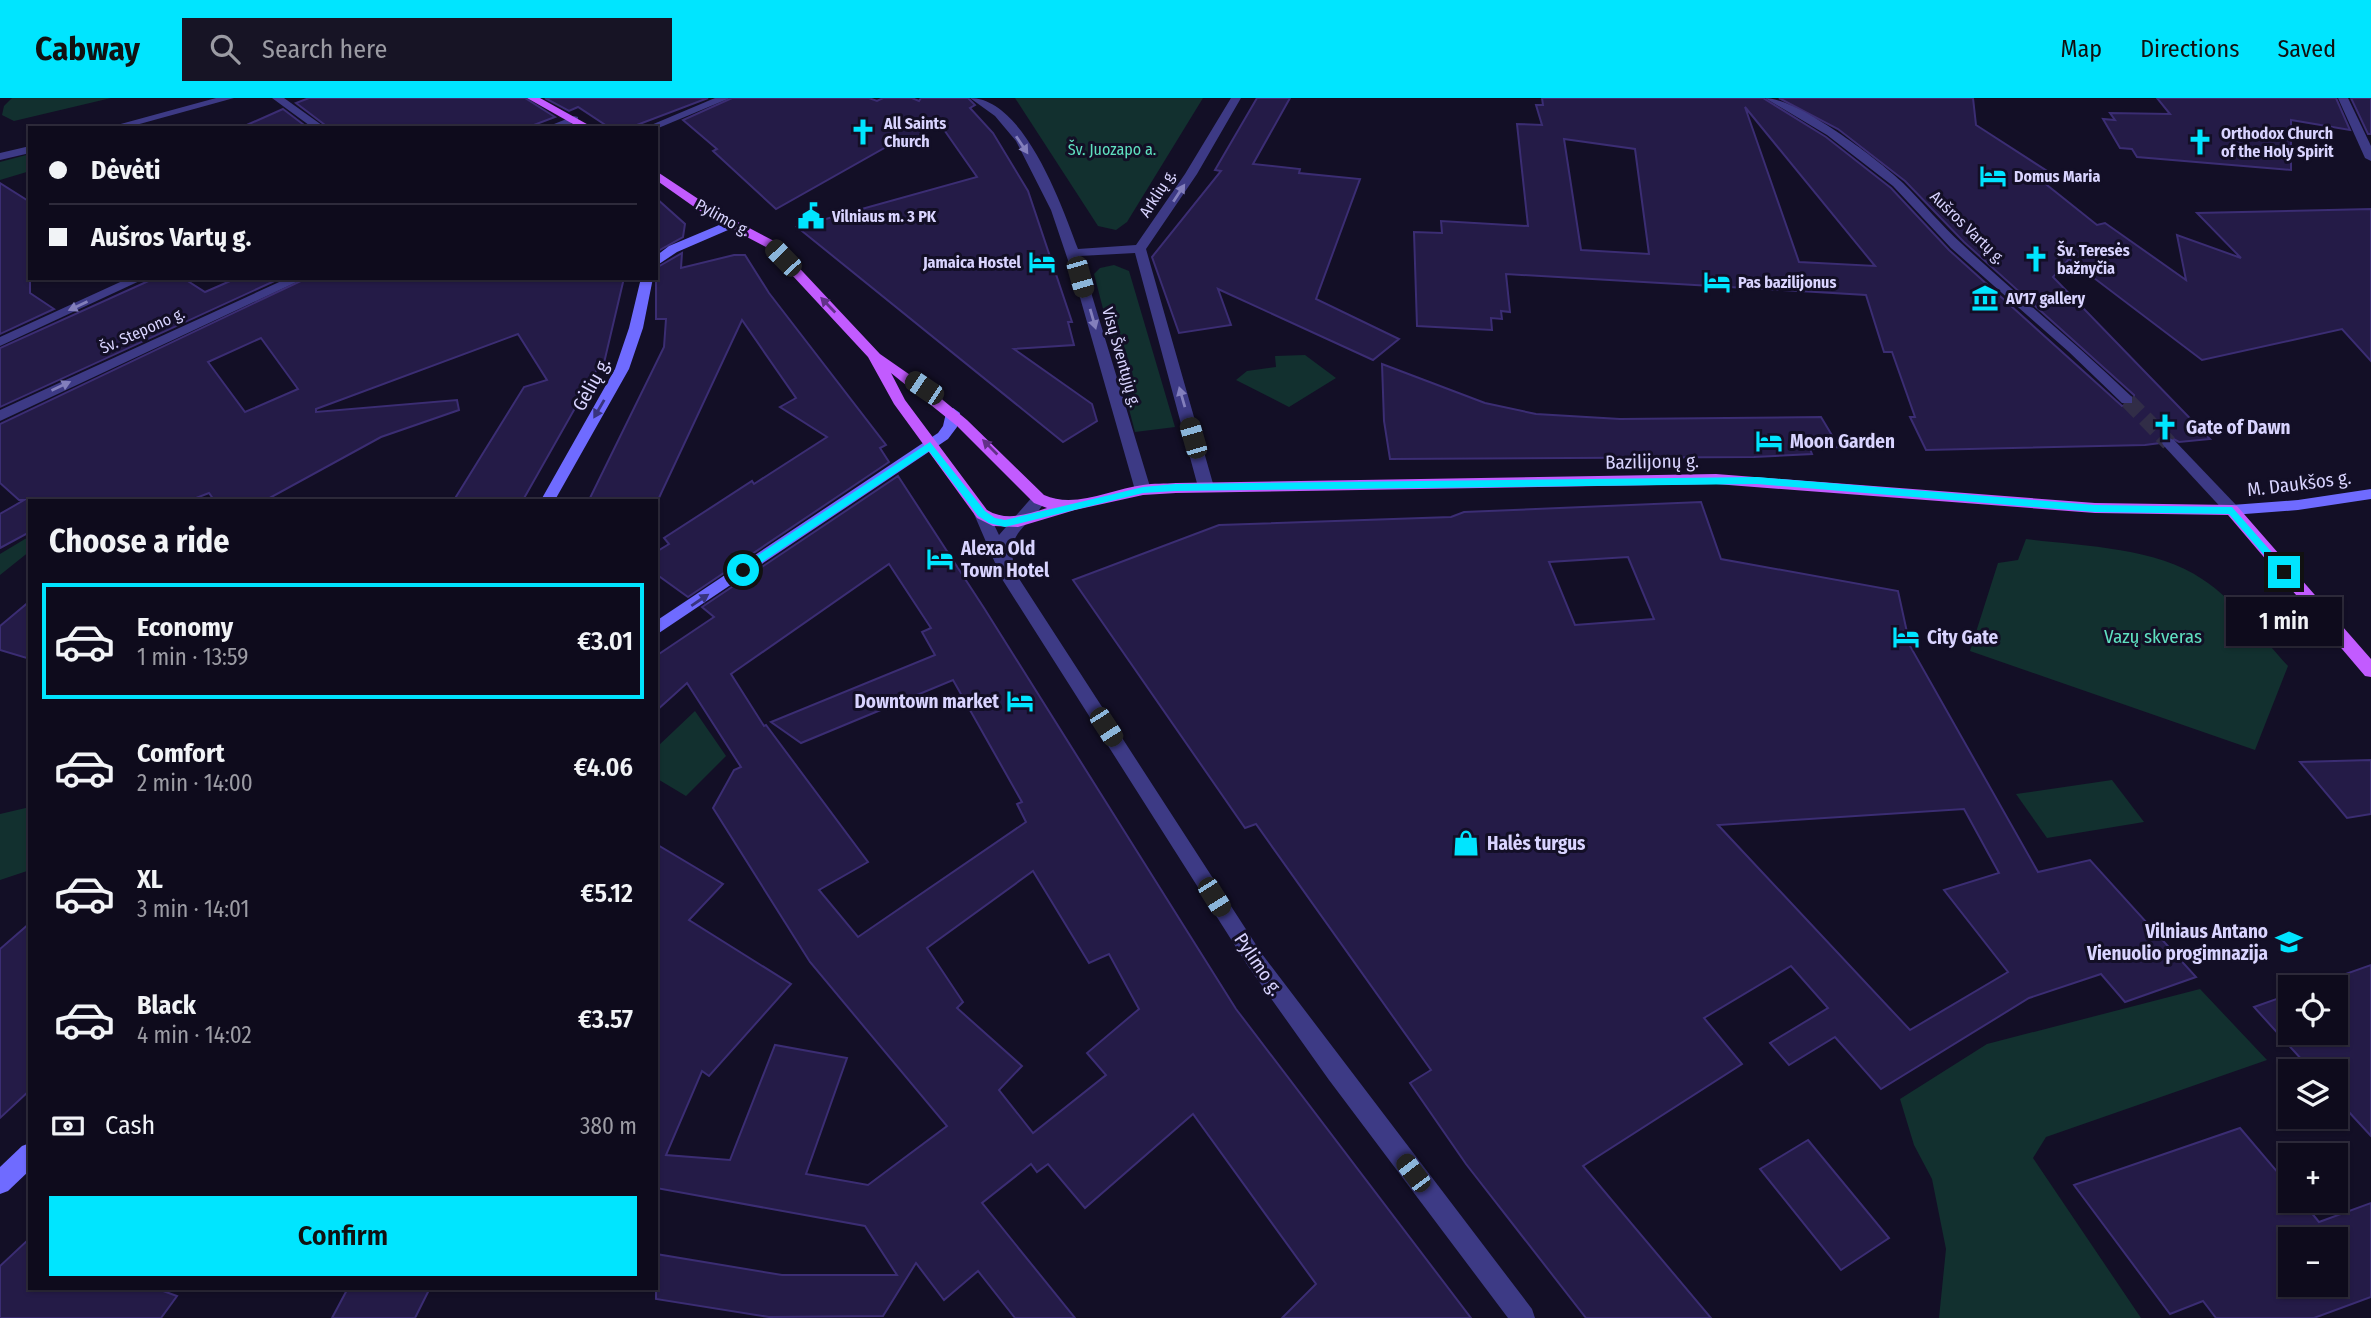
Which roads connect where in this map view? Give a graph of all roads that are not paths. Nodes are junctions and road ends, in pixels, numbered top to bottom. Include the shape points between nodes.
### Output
1 (229, 98) edge
2 (276, 98) edge
3 (532, 98) edge
4 (725, 98) edge
5 (975, 98) edge
6 (1236, 98) edge
7 (1770, 98) edge
8 (2343, 98) edge
9 (575, 119) junction
10 (119, 126) edge
11 (318, 126) edge
12 (555, 126) edge
13 (586, 126) edge
14 (654, 126) edge
15 (28, 150) edge
16 (0, 157) edge
17 (2371, 158) edge
18 (658, 175) edge
19 (731, 225) junction
20 (1140, 249) junction
21 (1073, 253) junction
22 (658, 260) edge
23 (136, 280) edge
24 (295, 280) edge
25 (647, 280) edge
26 (0, 342) edge
27 (874, 355) junction
28 (2127, 400) tunnel mouth
29 (953, 413) junction
30 (0, 416) edge
31 (2169, 443) tunnel mouth
32 (930, 445) junction
33 (1206, 486) junction
34 (1143, 490) junction
35 (2370, 495) edge
36 (549, 499) edge
37 (1039, 499) junction
38 (1073, 505) junction
39 (2232, 510) junction
40 (982, 514) junction
41 (1018, 522) junction
42 (1001, 556) junction
43 (658, 628) edge
44 (2371, 671) edge
45 (28, 1156) edge
46 (0, 1183) edge
47 (1523, 1318) edge

1 - 10 street
2 - 11 street
3 - 9 main road
4 - 14 street
5 -> 21 street, Visų Šventųjų g. via 1001,115 1033,160
20 -> 6 street, Arklių g.
7 - 28 street, Aušros Vartų g. via 1831,133 1897,184 1955,245
8 - 17 street
9 - 12 street
9 - 13 main road
15 - 16 street
18 - 19 main road, Pylimo g.
19 - 22 main road via 673,249
27 -> 19 main road, Pylimo g. via 770,244
20 - 21 street
33 -> 20 street
21 -> 34 street, Visų Šventųjų g.
23 -> 26 street
30 -> 24 street, Šv. Stepono g.
25 -> 36 main road, Gėlių g. via 622,369
27 - 29 main road, Pylimo g.
27 - 32 main road, Pylimo g.
29 - 32 main road via 950,427
37 -> 29 main road, Pylimo g.
31 - 39 street
32 - 40 main road, Pylimo g.
43 -> 32 main road
33 - 34 main road, Bazilijonų g.
33 - 39 main road, Bazilijonų g. via 1716,480 2095,508
34 - 38 main road, Bazilijonų g.
35 - 39 main road, M. Daukšos g.
37 - 38 main road, Bazilijonų g.
37 - 41 street
38 - 41 main road, Bazilijonų g.
39 - 44 main road
40 - 41 main road via 993,521
40 - 42 street, Pylimo g.
41 - 42 street via 1003,541
42 - 47 street, Pylimo g. via 1008,575 1255,960
45 - 46 main road

